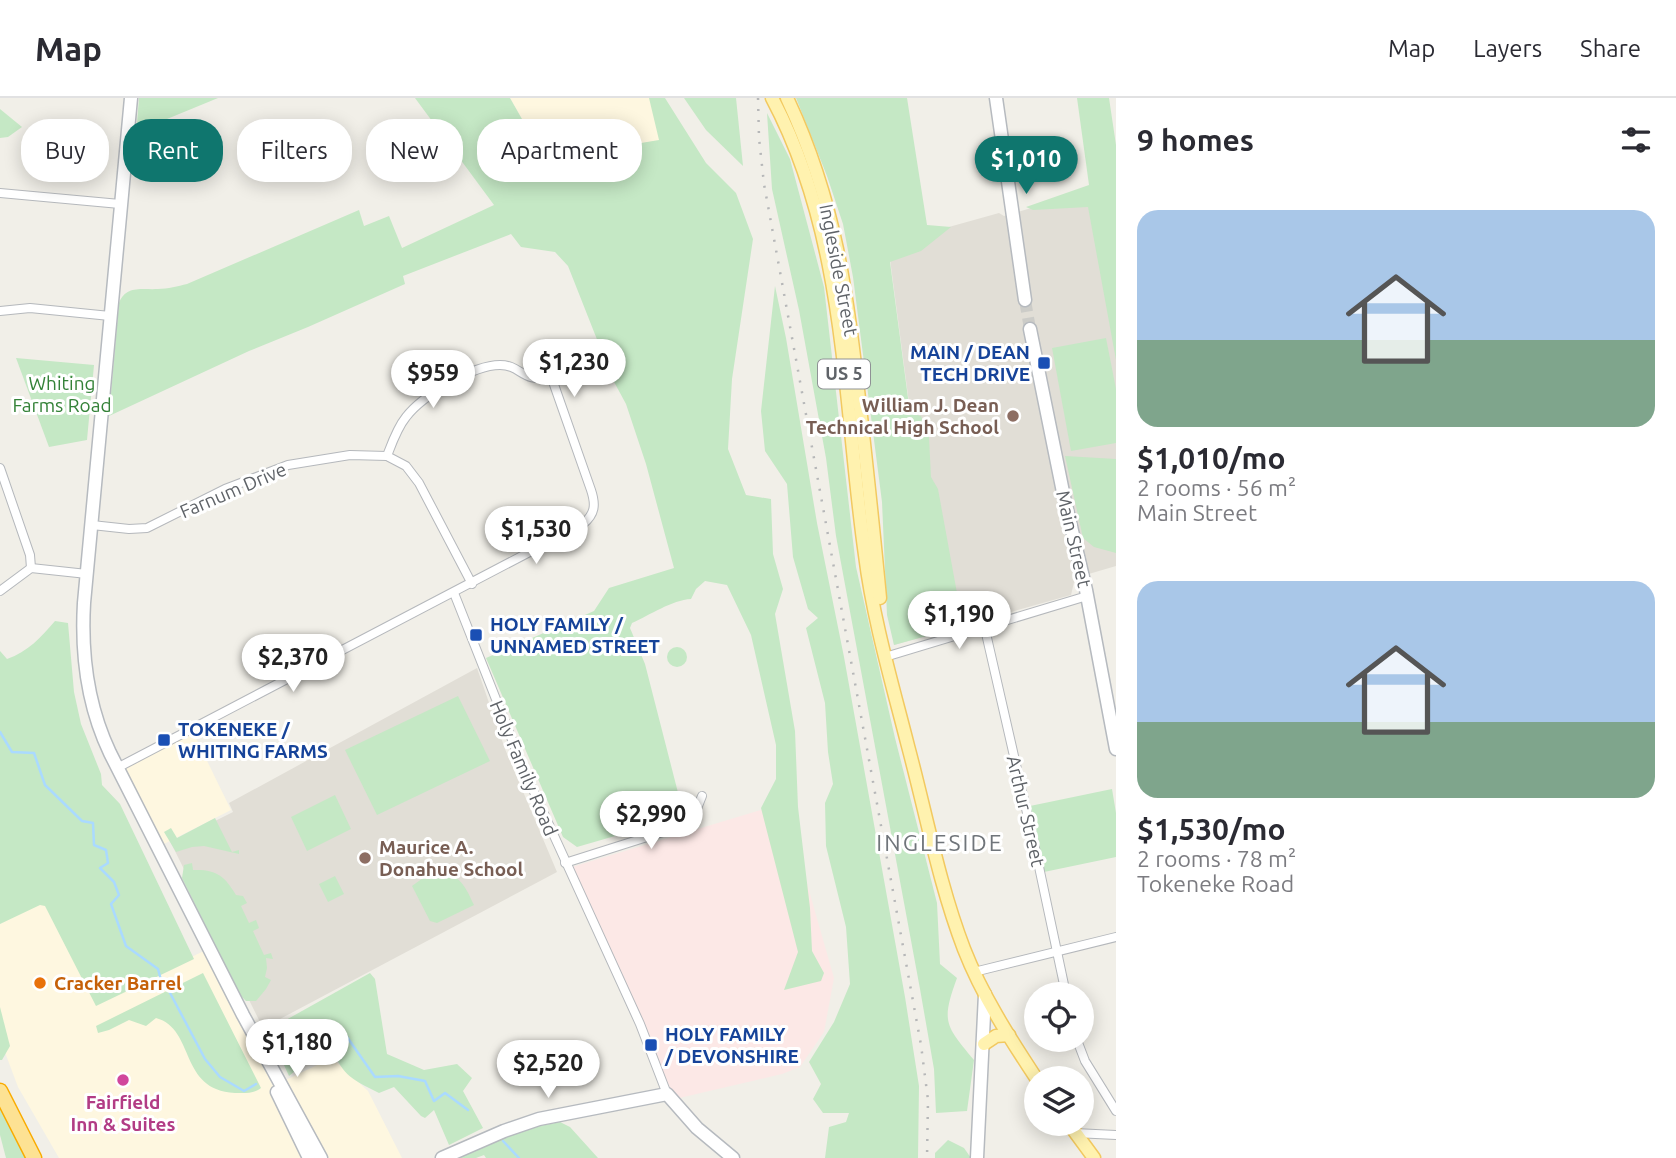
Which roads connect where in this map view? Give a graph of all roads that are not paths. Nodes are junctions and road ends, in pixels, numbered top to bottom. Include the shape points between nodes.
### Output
1 (131, 98) edge
2 (772, 98) edge
3 (787, 98) edge
4 (996, 98) edge
5 (0, 193) edge
6 (120, 204) junction
7 (1025, 300) tunnel mouth
8 (0, 311) edge
9 (110, 316) junction
10 (1030, 329) tunnel mouth
11 (387, 456) junction
12 (0, 468) edge
13 (92, 525) junction
14 (31, 568) junction
15 (87, 574) junction
16 (472, 584) junction
17 (0, 591) edge
18 (454, 593) junction
19 (1087, 596) junction
20 (985, 629) junction
21 (886, 657) junction
22 (1116, 749) edge
23 (117, 768) junction
24 (702, 796) dead end
25 (565, 863) junction
26 (1116, 937) edge
27 (1057, 951) junction
28 (975, 972) junction
29 (1063, 982) edge
30 (985, 994) junction
31 (243, 1015) junction
32 (1009, 1035) junction
33 (984, 1044) junction
34 (1082, 1052) edge
35 (1028, 1066) edge
36 (0, 1091) edge
37 (667, 1094) junction
38 (1116, 1111) edge
39 (1094, 1132) edge
40 (1116, 1135) edge
41 (1078, 1136) edge
42 (34, 1158) edge
43 (309, 1158) edge
44 (321, 1158) edge
45 (442, 1158) edge
46 (733, 1158) edge
47 (977, 1158) edge
48 (1094, 1158) edge

1 - 6 main road
2 - 21 main road, Ingleside Street / US 5 via 809,186 829,259 865,558
3 - 21 main road, Ingleside Street / US 5 via 816,168 839,252
4 - 7 main road
5 - 6 street
6 - 9 main road
8 - 9 street via 30,308
9 - 13 main road
10 - 19 main road, Main Street
11 - 13 street, Farnum Drive via 350,455 288,465 225,489 147,528
11 - 16 street via 406,466 419,483
11 - 16 street via 412,409 462,377 502,365 531,378 551,376 592,490 593,513 583,524
12 - 14 street
13 - 15 main road
14 - 15 street
14 - 17 street
15 - 23 main road via 86,676 98,726
16 - 18 street
18 - 23 street
18 - 25 street, Holy Family Road
19 - 20 street
19 - 22 main road, Main Street
20 - 21 street
20 - 27 street, Arthur Street
21 - 28 main road, Ingleside Street / US 5 via 939,865
23 - 31 main road
24 - 25 street via 685,825
25 - 37 street, Holy Family Road via 640,1024
26 - 27 street
27 - 28 street
27 - 29 street, Arthur Street
28 - 30 main road, Ingleside Street / US 5
30 - 32 main road, Ingleside Street / US 5
30 - 33 main road
31 - 43 main road
31 - 44 main road
32 - 33 main road via 996,1035
32 - 35 main road, Ingleside Street / US 5
33 - 47 main road
34 - 38 street
36 - 42 highway
37 - 45 main road via 539,1119
37 - 46 main road via 697,1128
39 - 40 street
41 - 48 main road

